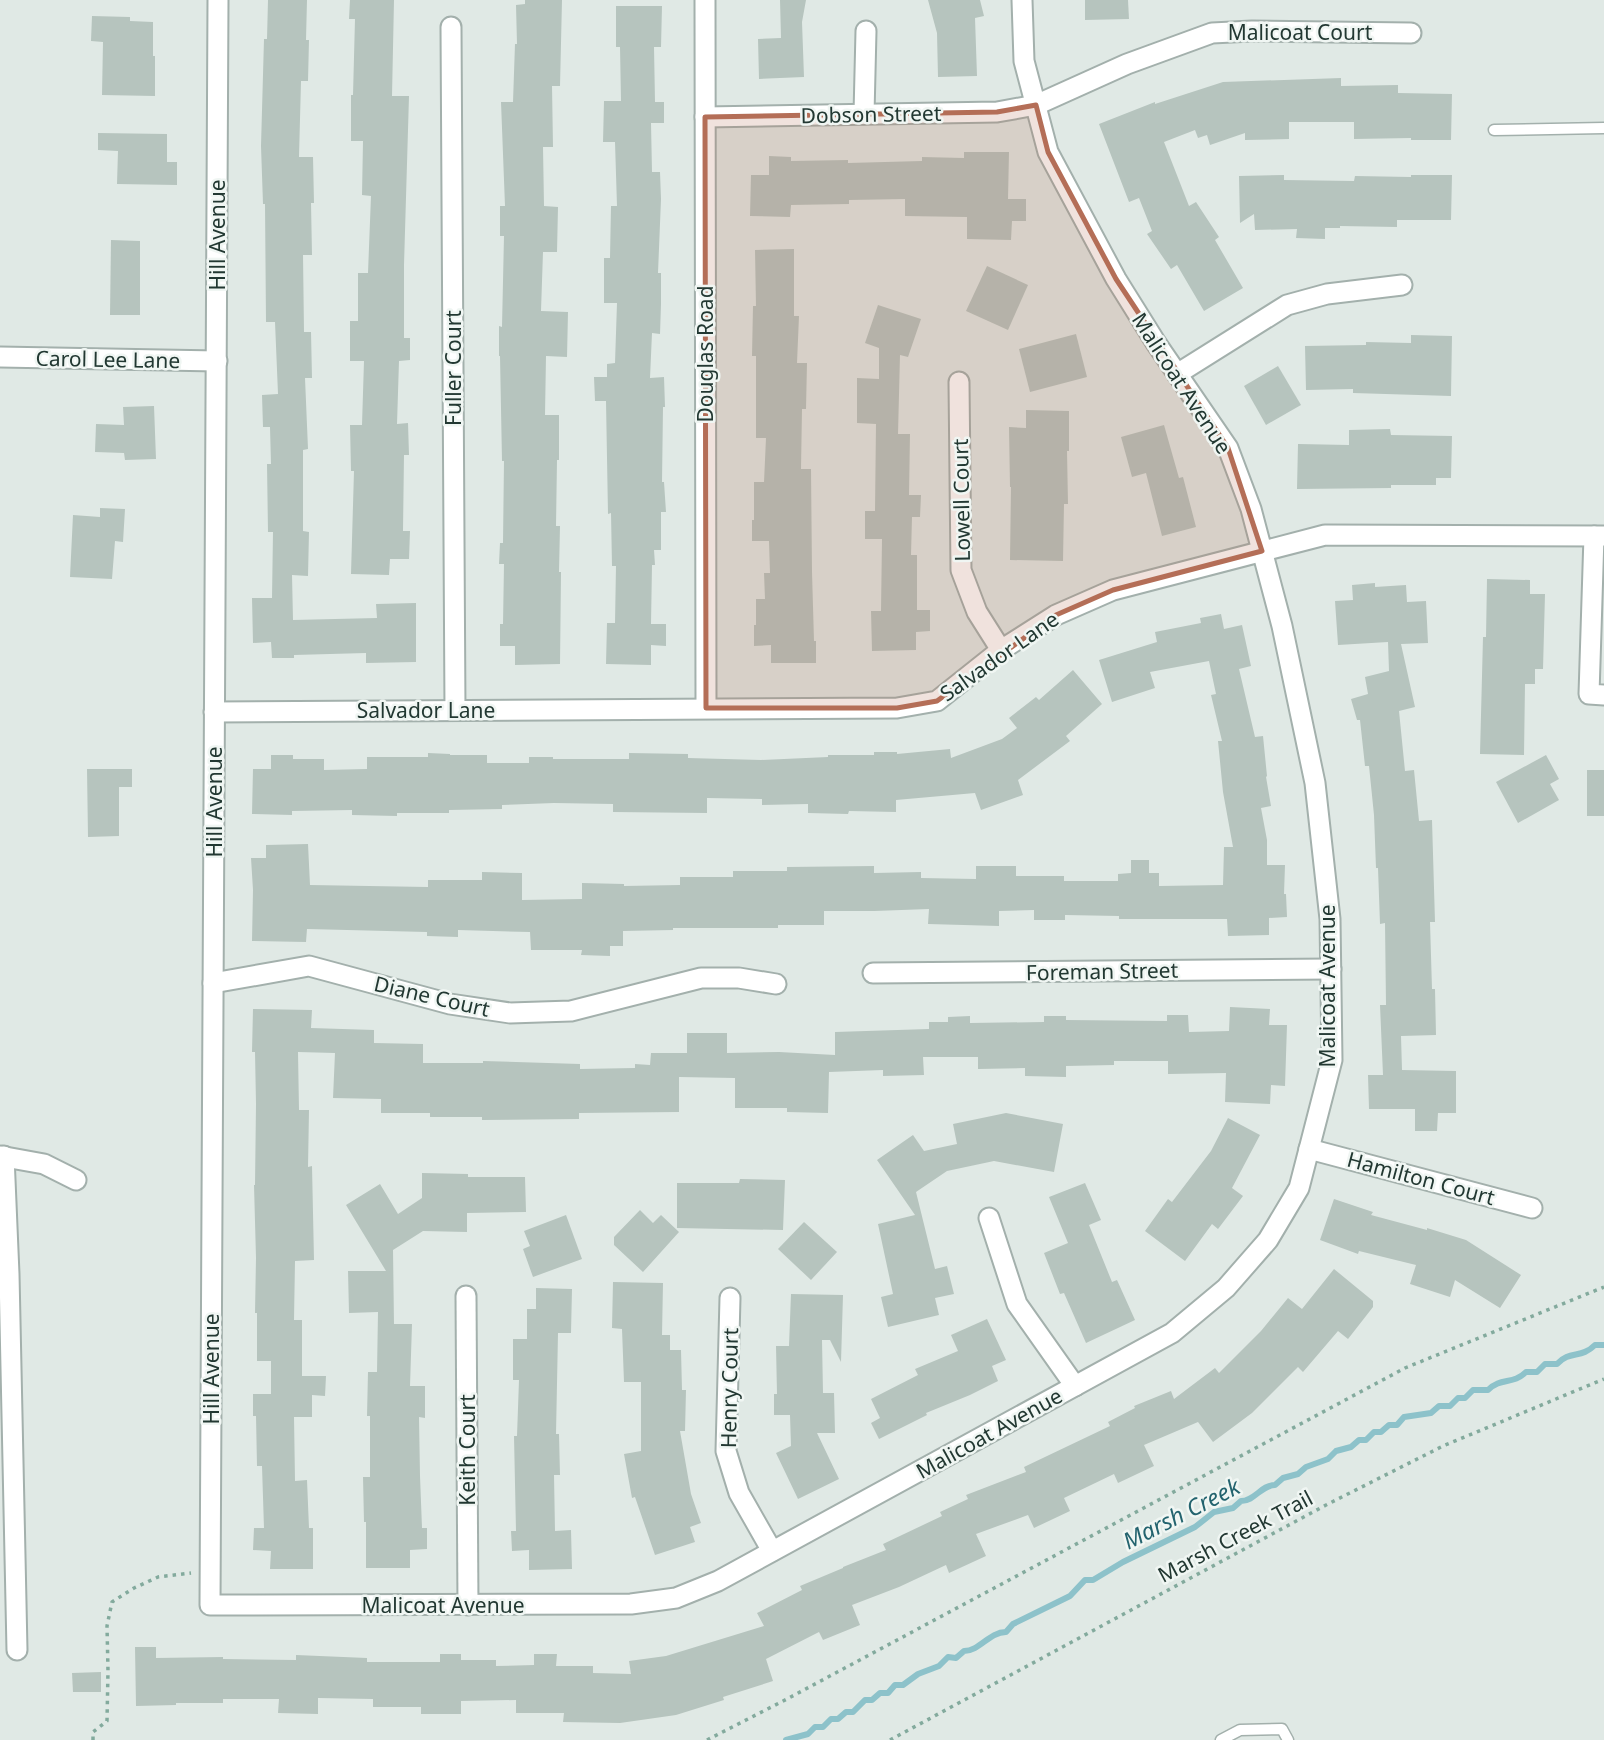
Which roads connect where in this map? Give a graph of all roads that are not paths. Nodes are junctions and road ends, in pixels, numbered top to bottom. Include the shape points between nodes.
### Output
1 (218, 0) edge
2 (705, 0) edge
3 (1022, 0) edge
4 (452, 27) dead end
5 (866, 30) dead end
6 (1411, 33) dead end
7 (1036, 105) junction
8 (864, 114) junction
9 (705, 117) junction
10 (1604, 128) edge
11 (1494, 130) dead end
12 (1402, 285) dead end
13 (0, 357) edge
14 (217, 361) junction
15 (1177, 374) junction
16 (959, 382) dead end
17 (1599, 536) edge
18 (1262, 551) junction
19 (1001, 650) junction
20 (1604, 695) edge
21 (706, 708) junction
22 (454, 710) junction
23 (215, 712) junction
24 (1331, 968) junction
25 (873, 973) dead end
26 (213, 983) junction
27 (776, 984) dead end
28 (1309, 1149) junction
29 (2, 1156) edge
30 (76, 1180) dead end
31 (1532, 1208) dead end
32 (989, 1219) dead end
33 (466, 1296) dead end
34 (730, 1298) dead end
35 (1075, 1386) junction
36 (772, 1551) junction
37 (210, 1605) joint
38 (468, 1605) junction
39 (17, 1650) dead end
40 (1221, 1740) edge
41 (1288, 1740) edge

1 - 14 street, Hill Avenue
2 - 9 street, Douglas Road
3 - 7 street, Malicoat Avenue via 1024,61
4 - 22 street, Fuller Court
5 - 8 street
6 - 7 street, Malicoat Court via 1212,33
7 - 8 street, Dobson Street via 996,112
7 - 15 street, Malicoat Avenue via 1048,152 1115,279
8 - 9 street, Dobson Street
9 - 21 street, Douglas Road
10 - 11 lane
12 - 15 street via 1327,294 1287,305
13 - 14 street, Carol Lee Lane
14 - 23 street, Hill Avenue
15 - 18 street, Malicoat Avenue via 1228,448
16 - 19 street, Lowell Court via 961,570 977,612
17 - 18 street, Salvador Lane via 1325,535
17 - 20 street via 1589,694
18 - 19 street, Salvador Lane via 1114,590 1056,615
18 - 24 street, Malicoat Avenue via 1315,783
19 - 21 street, Salvador Lane via 937,701 897,708
21 - 22 street, Salvador Lane
22 - 23 street, Salvador Lane
23 - 26 street, Hill Avenue
24 - 25 street, Foreman Street
24 - 28 street, Malicoat Avenue via 1332,1060
26 - 27 street, Diane Court via 309,966 450,1004 510,1013 571,1011 702,978
26 - 37 street, Hill Avenue
28 - 31 street, Hamilton Court
28 - 35 street, Malicoat Avenue via 1299,1188 1268,1240 1226,1288 1172,1334
29 - 30 street via 44,1164
29 - 39 street
32 - 35 street via 1017,1304
33 - 38 street, Keith Court
34 - 36 street, Henry Court via 726,1451 739,1493
35 - 36 street, Malicoat Avenue
36 - 38 street, Malicoat Avenue via 676,1598 631,1604
37 - 38 street, Malicoat Avenue
40 - 41 lane via 1240,1730 1282,1729

